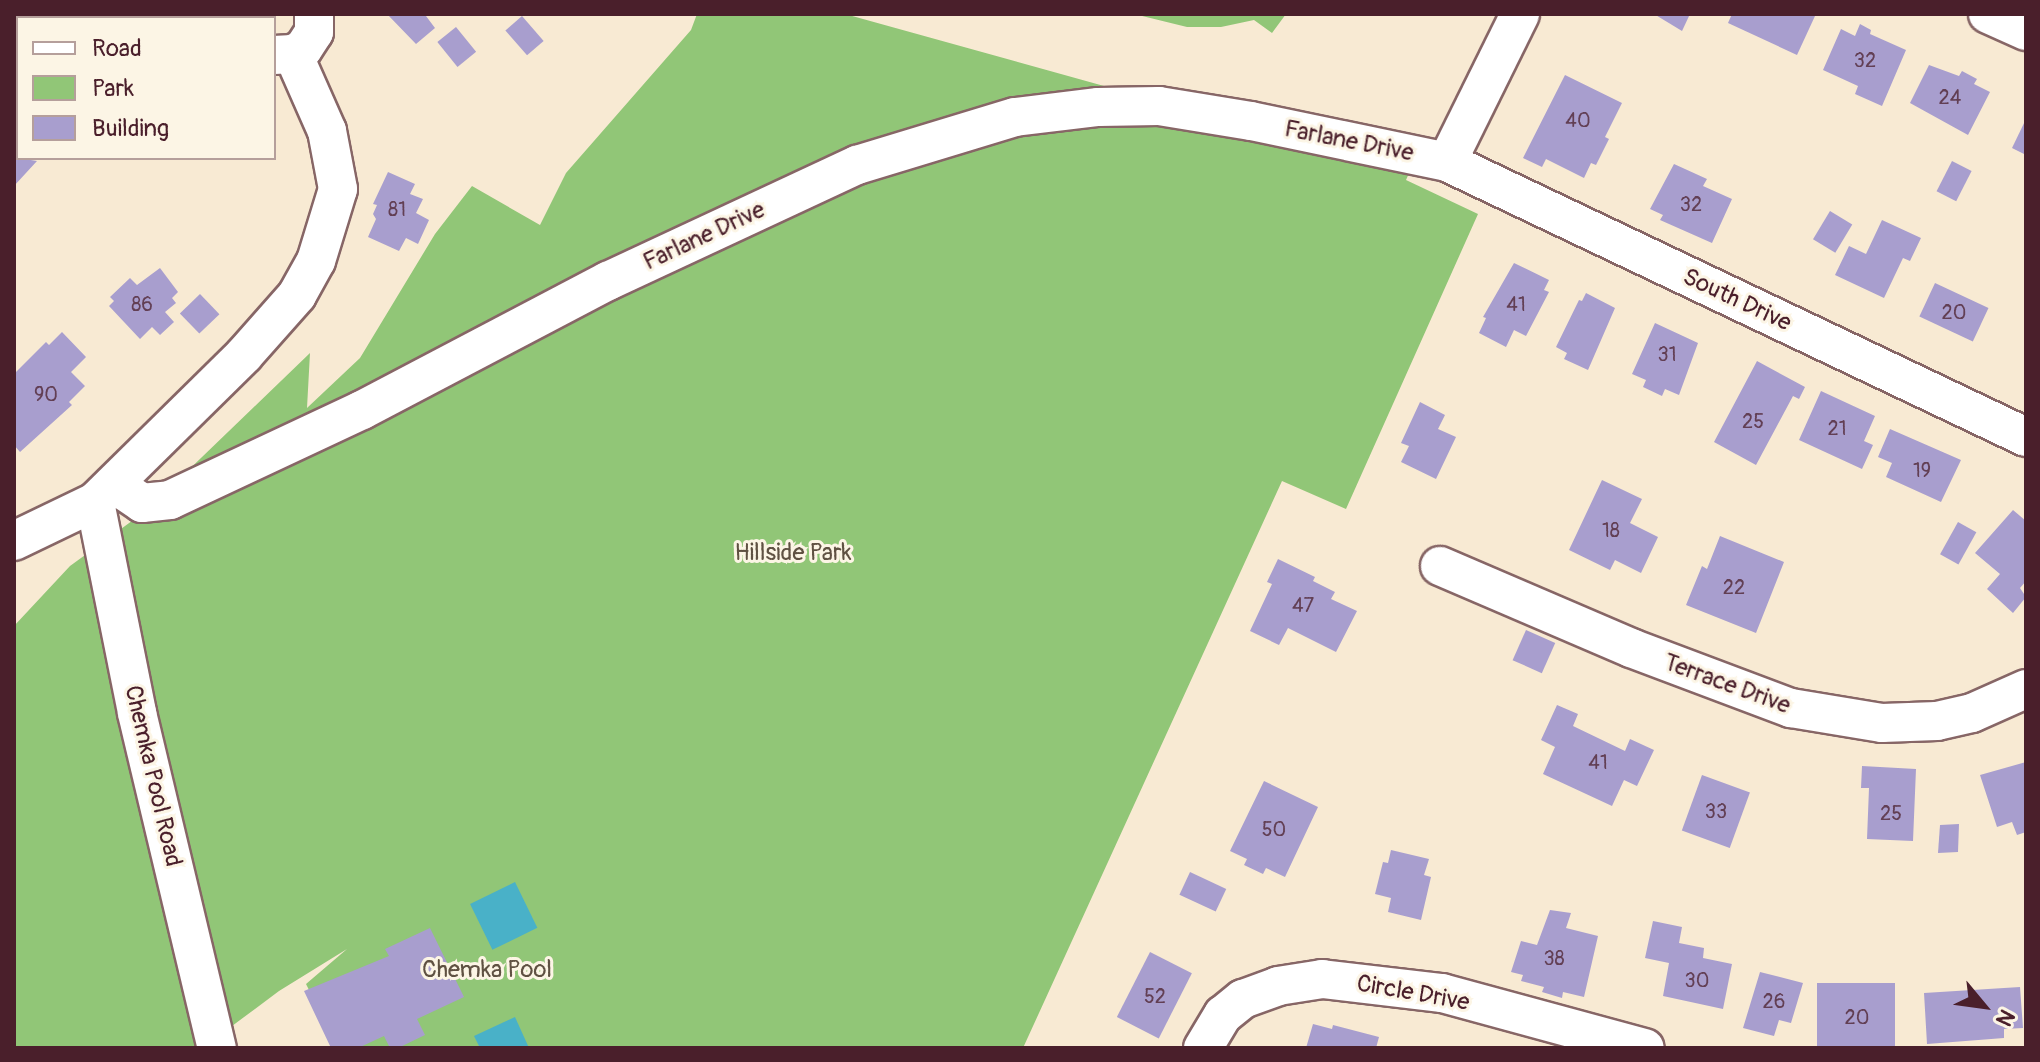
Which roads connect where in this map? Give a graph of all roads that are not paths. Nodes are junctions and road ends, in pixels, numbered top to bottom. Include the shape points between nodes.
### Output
1 (314, 14) edge
2 (1520, 14) edge
3 (1988, 14) edge
4 (2026, 31) edge
5 (284, 55) edge
6 (1447, 162) junction
7 (2026, 437) edge
8 (104, 493) junction
9 (14, 541) edge
10 (1440, 566) dead end
11 (2026, 689) edge
12 (217, 1048) edge
13 (1203, 1048) edge
14 (1641, 1048) edge

1 - 5 street via 309,42
2 - 6 street
3 - 4 street
5 - 8 street via 327,131 338,189 316,261 297,295 244,355
6 - 7 street, South Drive
6 - 8 street, Farlane Drive via 1159,106 1015,117 857,165 608,281 362,410 170,500 142,503
8 - 9 street
8 - 12 street, Chemka Pool Road via 137,713
10 - 11 street, Terrace Drive via 1759,699 1836,718 1937,721 1972,713
13 - 14 street, Circle Drive via 1223,1015 1243,999 1278,986 1322,979 1442,993

